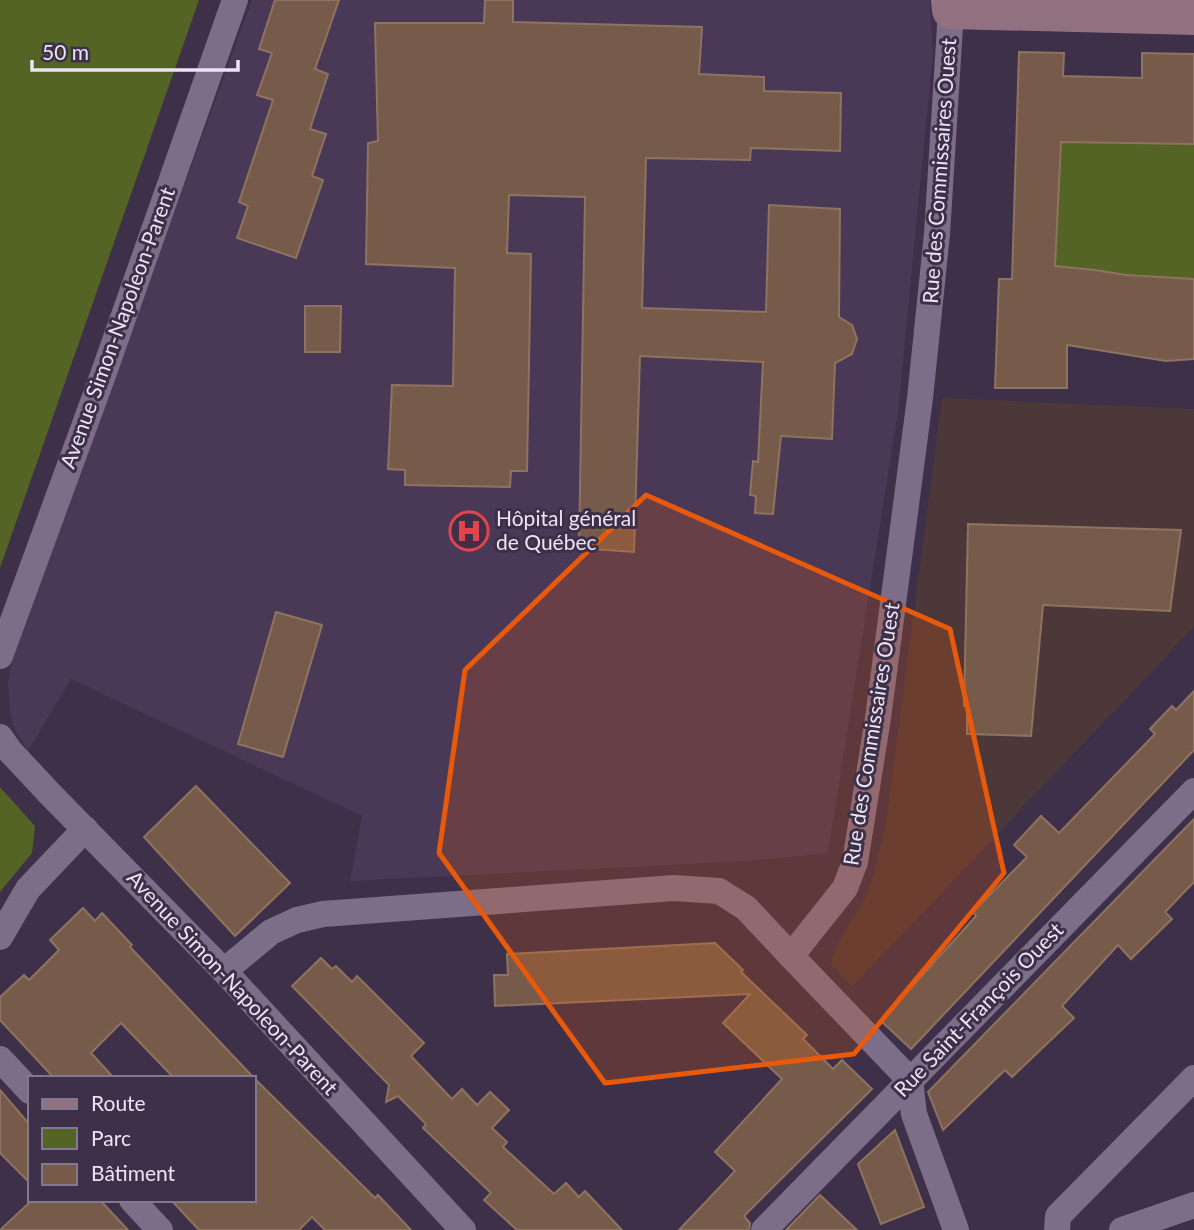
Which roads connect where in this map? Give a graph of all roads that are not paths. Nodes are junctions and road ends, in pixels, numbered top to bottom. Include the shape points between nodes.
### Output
1 (234, 0) edge
2 (951, 5) edge
3 (1194, 16) edge
4 (0, 656) edge
5 (0, 737) edge
6 (1194, 791) edge
7 (85, 829) junction
8 (0, 937) edge
9 (791, 956) junction
10 (225, 971) junction
11 (0, 1059) edge
12 (1194, 1078) edge
13 (910, 1080) junction
14 (28, 1089) edge
15 (134, 1202) edge
16 (1194, 1205) edge
17 (160, 1230) edge
18 (463, 1230) edge
19 (764, 1230) edge
20 (956, 1230) edge
21 (1057, 1230) edge
22 (1122, 1230) edge

1 - 4 street, Avenue Simon-Napoleon-Parent
2 - 3 street
2 - 9 street, Rue des Commissaires Ouest via 924,365 855,862 845,888
5 - 7 street, Avenue Simon-Napoleon-Parent
6 - 13 street, Rue Saint-François Ouest
7 - 8 street via 28,889
7 - 10 street, Avenue Simon-Napoleon-Parent
9 - 10 street via 746,908 719,891 674,888 323,914 271,932
9 - 13 street
10 - 18 street, Avenue Simon-Napoleon-Parent
11 - 14 street
12 - 21 street via 1058,1216
13 - 19 street, Rue Saint-François Ouest
13 - 20 street via 915,1114
15 - 17 street
16 - 22 street

